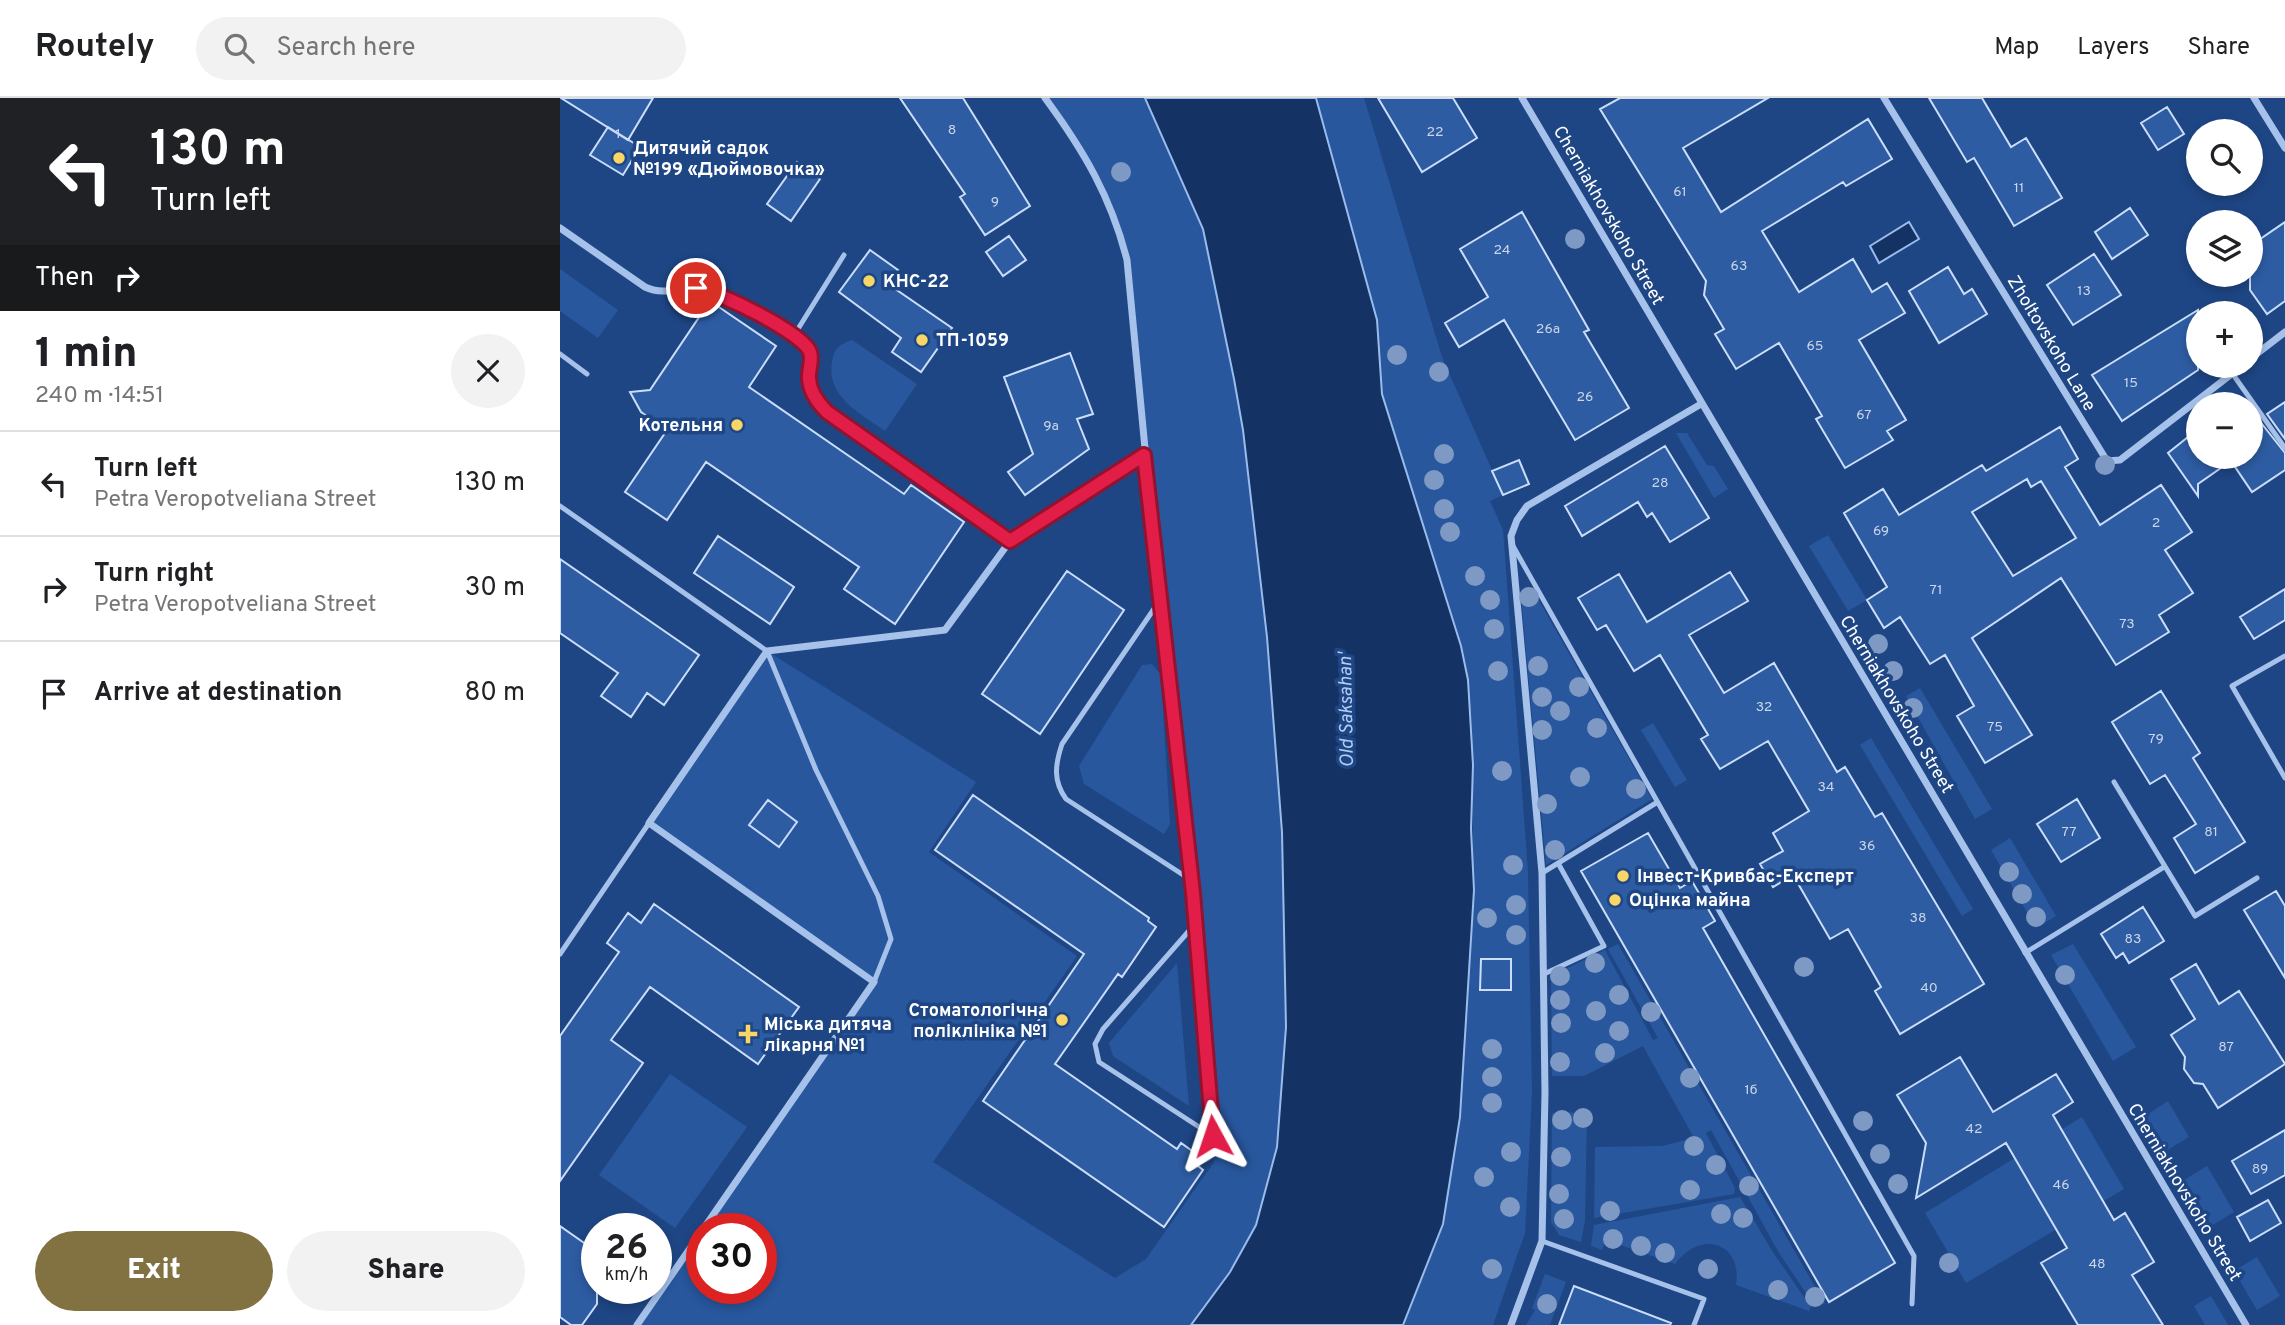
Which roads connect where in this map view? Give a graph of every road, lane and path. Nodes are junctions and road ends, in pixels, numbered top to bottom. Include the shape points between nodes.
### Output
1 (1045, 98) edge
2 (1522, 98) edge
3 (1884, 98) edge
4 (2254, 98) edge
5 (2285, 148) edge
6 (560, 228) edge
7 (844, 255) dead end
8 (2285, 332) edge
9 (793, 337) junction
10 (2263, 349) edge
11 (560, 354) edge
12 (587, 374) dead end
13 (2226, 378) edge
14 (2236, 378) edge
15 (1701, 404) junction
16 (2285, 448) edge
17 (1144, 455) junction
18 (560, 506) edge
19 (1010, 541) junction
20 (1511, 543) junction
21 (1160, 600) junction
22 (767, 651) junction
23 (2285, 656) edge
24 (2285, 778) edge
25 (2114, 782) dead end
26 (1656, 803) junction
27 (649, 824) junction
28 (1558, 863) junction
29 (2164, 867) junction
30 (1542, 873) junction
31 (2257, 878) dead end
32 (1191, 880) junction
33 (1195, 924) junction
34 (2025, 953) junction
35 (560, 954) edge
36 (1545, 974) junction
37 (874, 982) junction
38 (1213, 1136) joint
39 (715, 1213) edge
40 (1542, 1241) junction
41 (686, 1254) edge
42 (1912, 1304) dead end
43 (637, 1325) edge
44 (1511, 1325) edge
45 (1694, 1325) edge
46 (2246, 1325) edge

1 - 17 street via 1088,161 1114,212 1134,315
2 - 15 street, Cherniakhovskoho Street
3 - 13 street, Zholtovskoho Lane via 2107,461 2120,460
4 - 5 street
6 - 9 street via 650,289 696,288 720,293
7 - 9 lane
8 - 10 street
9 - 19 street via 808,348 808,380 827,412
11 - 12 lane
14 - 16 lane
15 - 20 street via 1527,506 1517,520
15 - 34 street, Cherniakhovskoho Street
17 - 19 street
17 - 21 street
18 - 22 lane
19 - 22 street via 945,630
20 - 26 lane via 1659,801
20 - 30 street
21 - 32 street
21 - 32 lane via 1062,744 1056,763 1057,787 1066,799
22 - 27 street
22 - 37 lane via 816,769 878,896 891,939
23 - 24 lane via 2232,686
25 - 29 lane
26 - 28 lane
26 - 42 lane via 1914,1256
27 - 35 lane
27 - 37 street
28 - 30 lane
28 - 36 lane via 1604,946
29 - 31 lane via 2195,916
29 - 34 lane
30 - 36 street
32 - 33 street
33 - 38 street
33 - 38 lane via 1102,1029 1094,1044 1100,1062
34 - 46 street, Cherniakhovskoho Street
36 - 40 street
37 - 39 street
40 - 44 street
40 - 45 lane via 1704,1299
41 - 43 street

